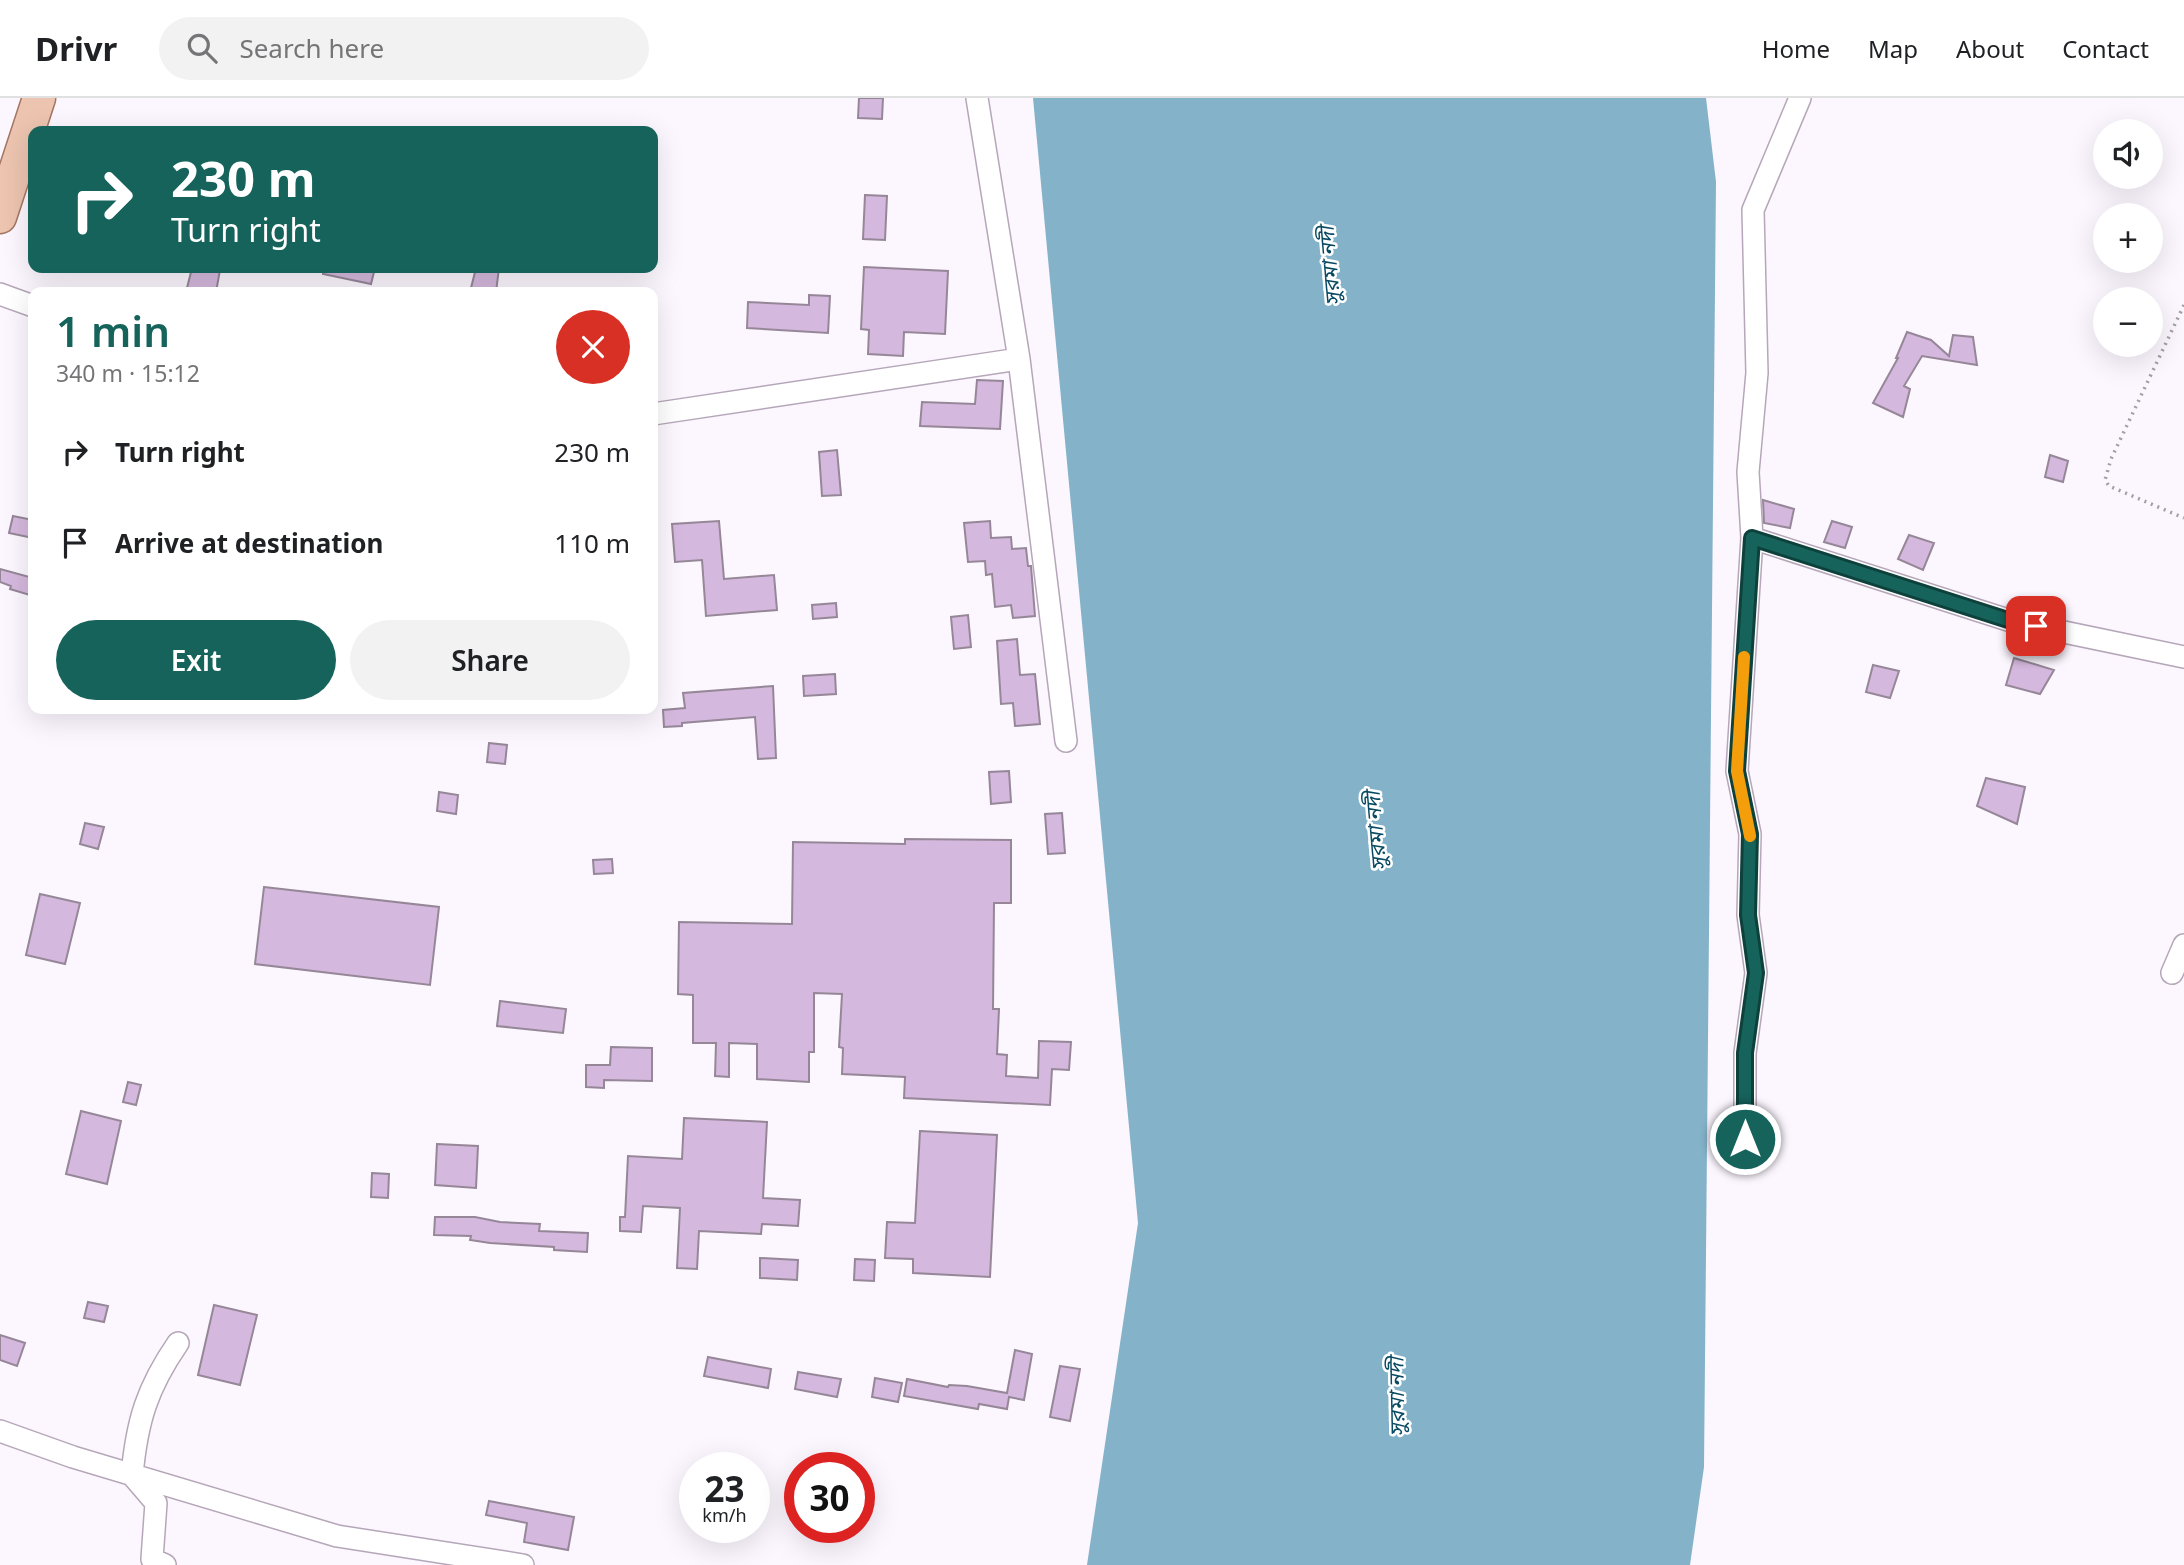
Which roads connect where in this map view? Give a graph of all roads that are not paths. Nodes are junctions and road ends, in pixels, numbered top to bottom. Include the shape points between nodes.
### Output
1 (39, 98) edge
2 (977, 98) edge
3 (1800, 98) edge
4 (30, 126) edge
5 (28, 132) edge
6 (0, 217) edge
7 (0, 294) edge
8 (28, 304) edge
9 (1019, 359) junction
10 (658, 413) edge
11 (1752, 538) junction
12 (2184, 657) edge
13 (1066, 741) dead end
14 (2184, 945) edge
15 (2172, 972) dead end
16 (1745, 1139) dead end
17 (178, 1343) dead end
18 (0, 1431) edge
19 (132, 1475) junction
20 (165, 1565) edge
21 (523, 1565) edge

1 - 4 main road
2 - 9 street
3 - 11 street via 1753,210 1757,373 1748,472
5 - 6 main road
7 - 8 street
9 - 10 street
9 - 13 street
11 - 12 street via 2011,621
11 - 16 street via 1737,771 1750,834 1748,915 1756,973 1745,1053
14 - 15 street
17 - 19 street via 156,1375 136,1432
18 - 19 street
19 - 20 street via 156,1503 152,1559
19 - 21 street via 337,1536

